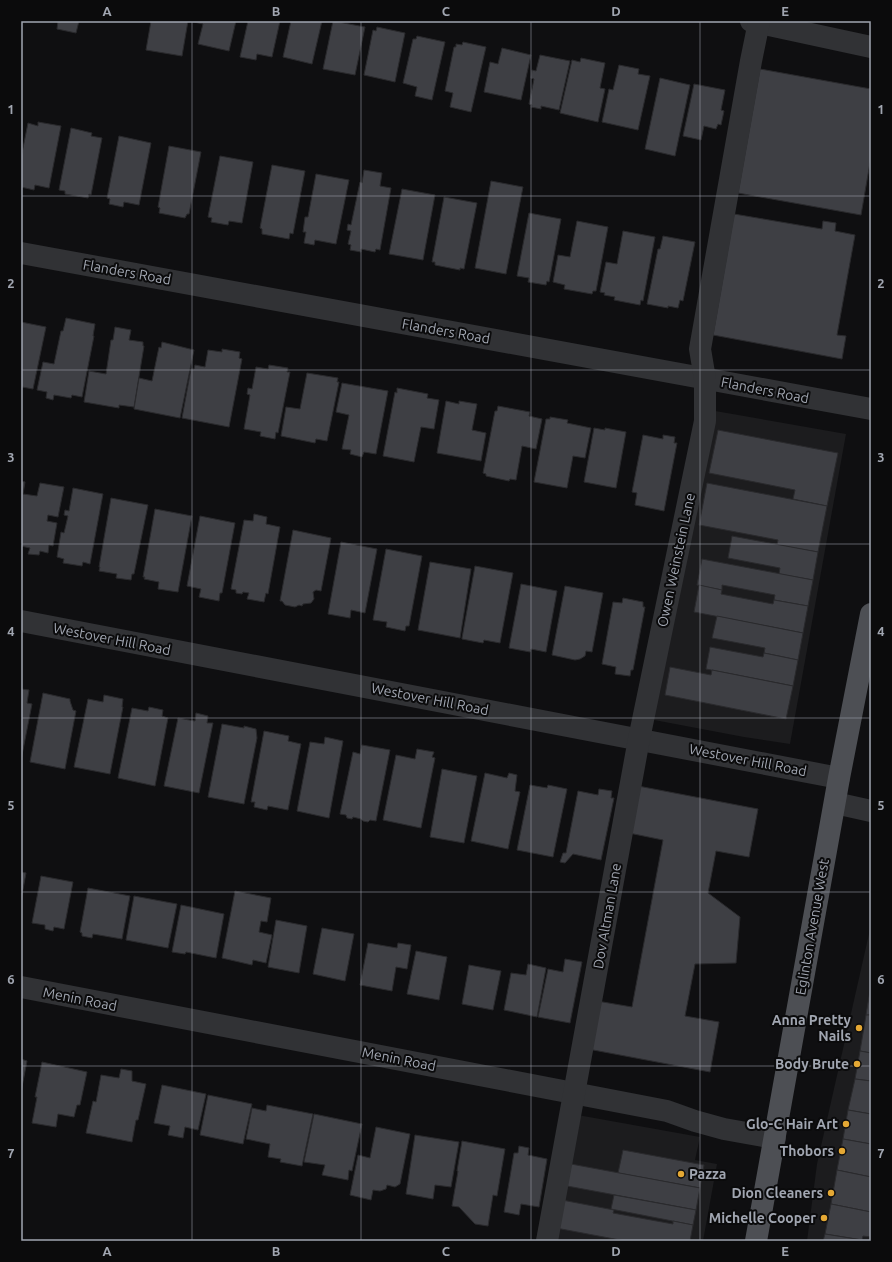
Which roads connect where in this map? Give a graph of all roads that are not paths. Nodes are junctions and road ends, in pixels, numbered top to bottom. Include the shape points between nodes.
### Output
1 (755, 22) edge
2 (871, 47) edge
3 (21, 253) edge
4 (705, 379) junction
5 (871, 409) edge
6 (871, 614) edge
7 (21, 621) edge
8 (639, 739) junction
9 (839, 778) junction
10 (835, 803) junction
11 (871, 811) edge
12 (21, 987) edge
13 (574, 1093) junction
14 (775, 1138) junction
15 (547, 1241) edge
16 (756, 1241) edge

1 - 2 street
1 - 4 street, Owen Weinstein Lane via 700,349
3 - 4 street, Flanders Road
4 - 5 street, Flanders Road
4 - 8 street, Owen Weinstein Lane via 705,421
6 - 9 main road, Eglinton Avenue West
7 - 8 street, Westover Hill Road
8 - 9 street, Westover Hill Road
8 - 13 street, Dov Altman Lane
9 - 10 main road, Eglinton Avenue West
10 - 11 street
10 - 14 main road, Eglinton Avenue West
12 - 13 street, Menin Road
13 - 14 street, Menin Road via 667,1111 695,1122
13 - 15 street, Dov Altman Lane
14 - 16 main road, Eglinton Avenue West

